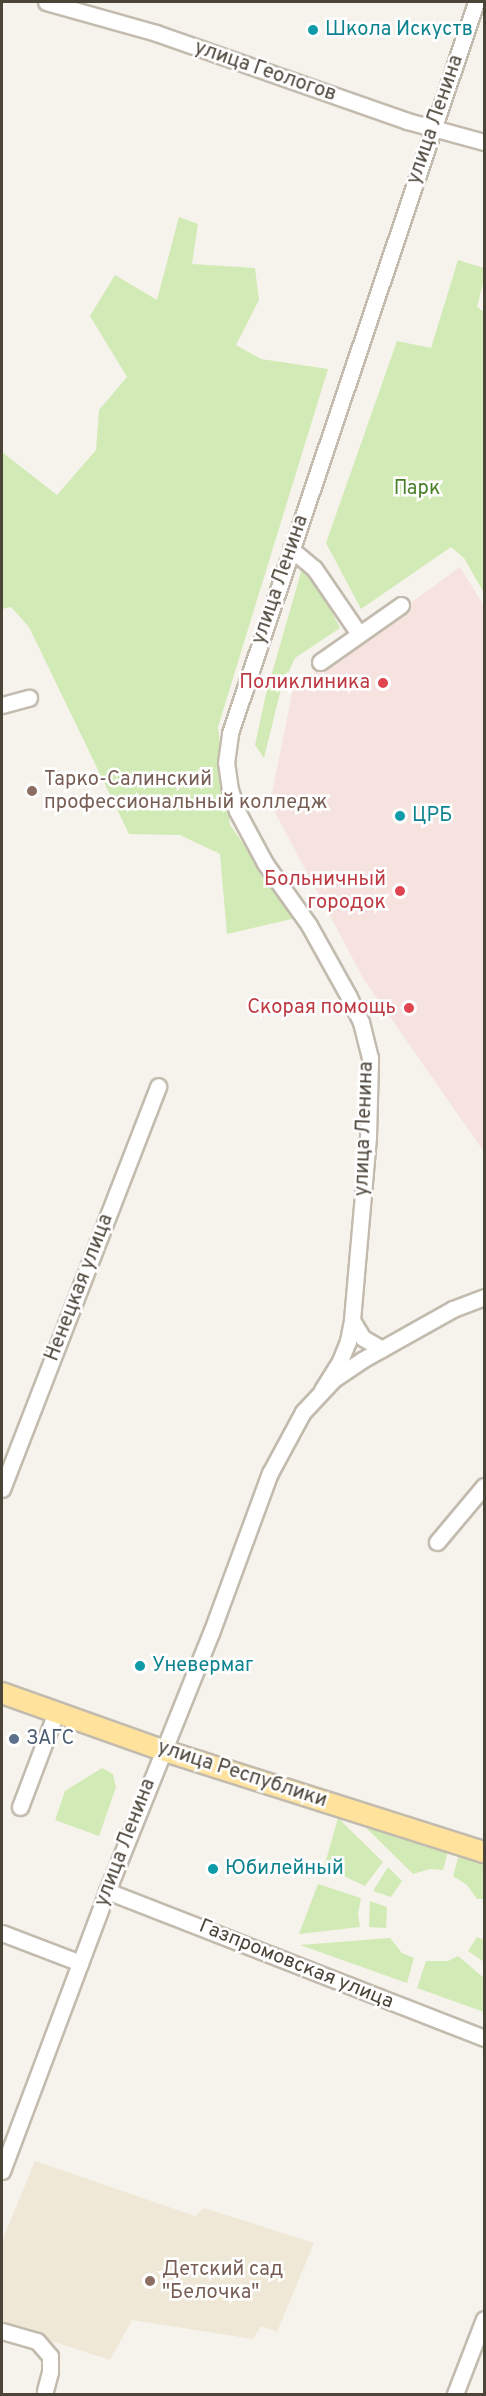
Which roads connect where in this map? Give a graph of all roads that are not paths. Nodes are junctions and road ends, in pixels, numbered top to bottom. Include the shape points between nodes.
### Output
1 (46, 2) edge
2 (476, 2) edge
3 (434, 130) junction
4 (484, 142) edge
5 (291, 549) junction
6 (401, 604) dead end
7 (359, 634) junction
8 (320, 662) dead end
9 (29, 698) dead end
10 (2, 705) edge
11 (158, 1086) dead end
12 (484, 1297) edge
13 (352, 1320) junction
14 (382, 1349) junction
15 (322, 1390) junction
16 (484, 1486) edge
17 (2, 1489) edge
18 (437, 1542) dead end
19 (2, 1693) edge
20 (56, 1713) junction
21 (162, 1750) junction
22 (20, 1807) dead end
23 (484, 1852) edge
24 (107, 1891) junction
25 (2, 1934) edge
26 (80, 1962) junction
27 (484, 2038) edge
28 (2, 2171) edge
29 (484, 2319) edge
30 (2, 2331) edge
31 (45, 2391) dead end
32 (455, 2394) edge

1 - 3 street, улица Геологов via 156,33
2 - 3 street, улица Ленина
3 - 4 street, улица Геологов
3 - 5 street, улица Ленина
5 - 7 street via 314,568
5 - 13 street, улица Ленина via 230,733 226,763 237,811 349,997 361,1022 370,1058 368,1137
6 - 7 street
7 - 8 street
9 - 10 street
11 - 17 street, Ненецкая улица
12 - 14 street, улица Ленина via 453,1309
13 - 14 street via 363,1338
13 - 15 street, улица Ленина via 344,1351
14 - 15 street, улица Ленина
15 - 21 street, улица Ленина via 303,1412 270,1473 211,1633
16 - 18 street
19 - 20 main road, улица Республики
20 - 21 main road, улица Республики
20 - 22 street
21 - 23 main road, улица Республики
21 - 24 street, улица Ленина
24 - 26 street, улица Ленина
24 - 27 street, Газпромовская улица
25 - 26 street
26 - 28 street, улица Ленина
29 - 32 street
30 - 31 street via 37,2341 50,2356

